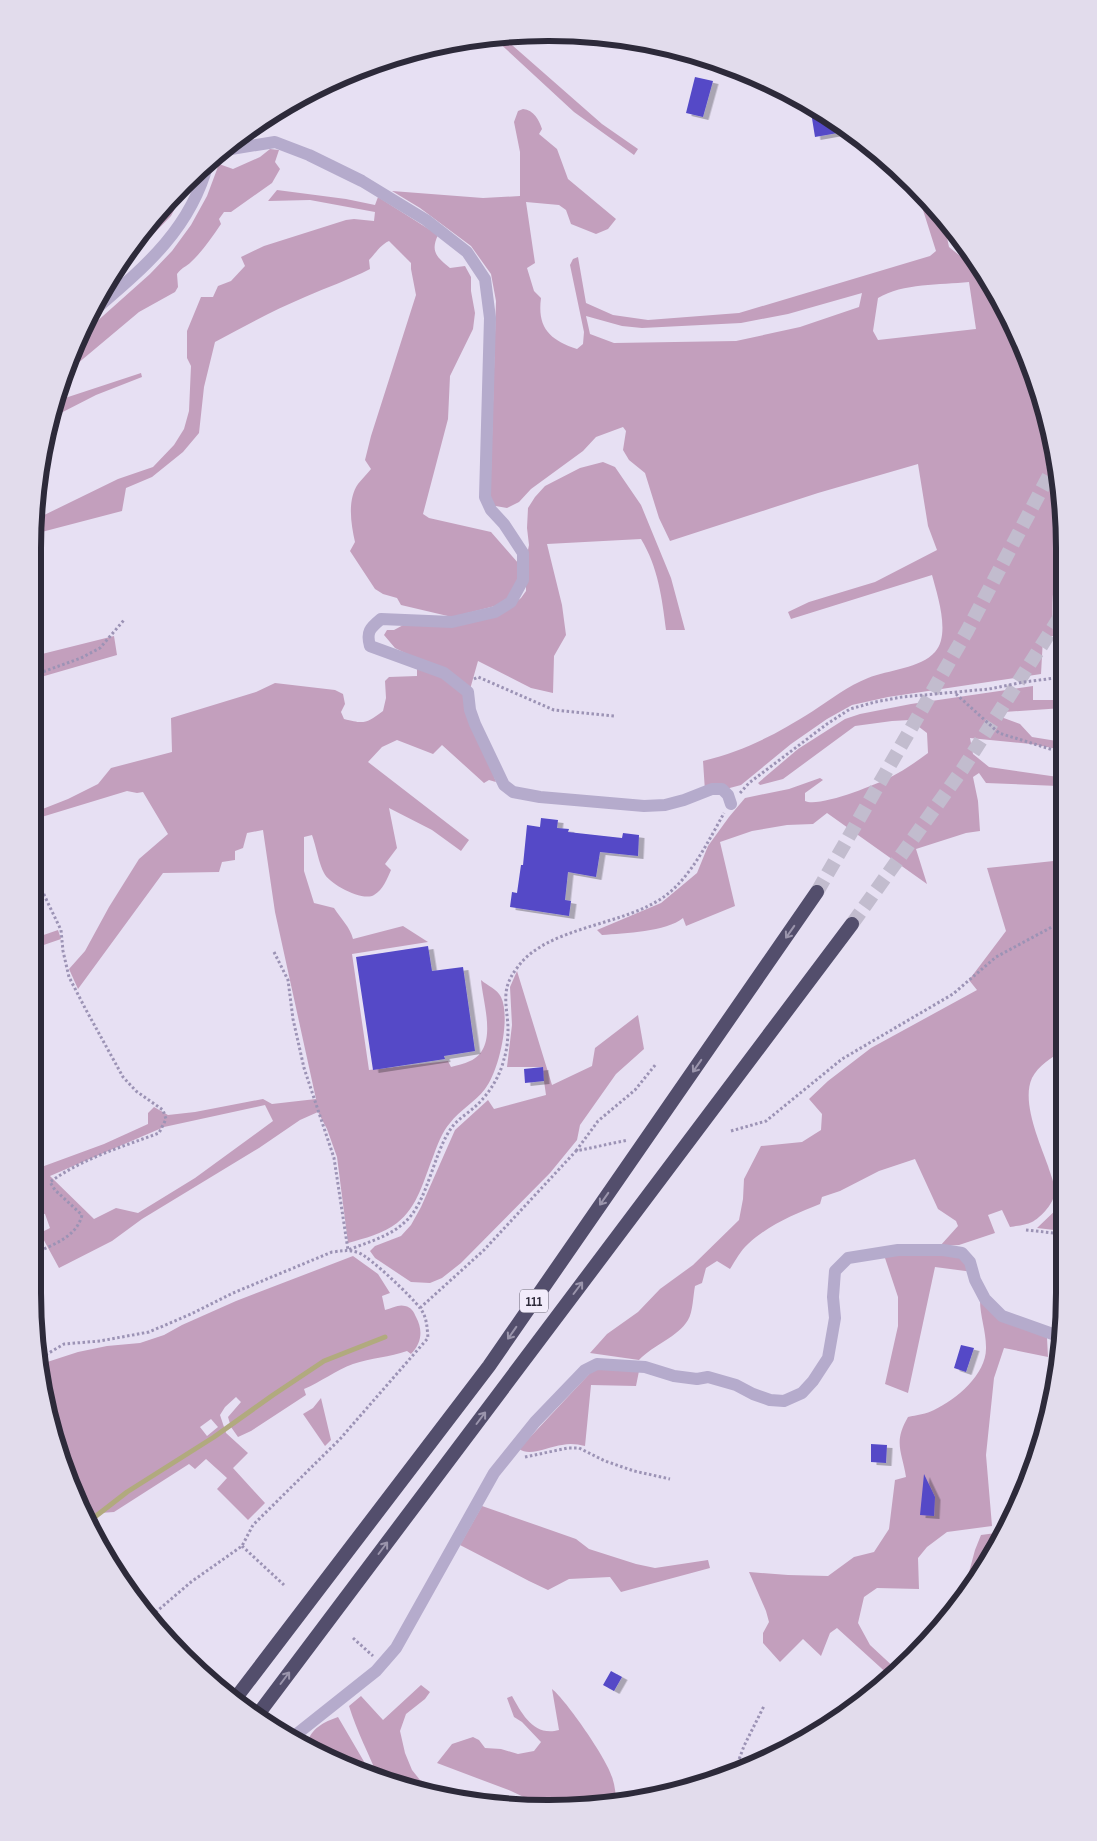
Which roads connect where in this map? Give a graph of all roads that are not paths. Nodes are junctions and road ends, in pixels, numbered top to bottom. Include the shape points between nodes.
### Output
1 (238, 148) edge
2 (205, 176) edge
3 (107, 299) edge
4 (731, 804) road end
5 (817, 892) tunnel mouth
6 (852, 924) tunnel mouth
7 (1054, 1334) edge
8 (239, 1694) edge
9 (261, 1710) edge
10 (298, 1733) edge

1 - 4 street via 275,142 309,154 362,181 426,220 467,252 485,280 490,318 485,497 523,553 523,580 511,602 495,612 452,622 381,619 372,626 367,637 370,646 444,673 468,692 475,724 504,785 513,792 644,806 665,805 712,789 722,789
2 - 3 street via 176,231 155,256
5 -> 8 highway, 111 via 489,1366
9 -> 6 highway, 111
7 - 10 street via 1002,1316 984,1298 970,1262 962,1253 898,1250 848,1258 835,1271 833,1297 836,1318 828,1358 802,1393 784,1401 770,1400 708,1377 697,1379 645,1368 597,1364 585,1370 535,1422 494,1474 399,1643 376,1671

